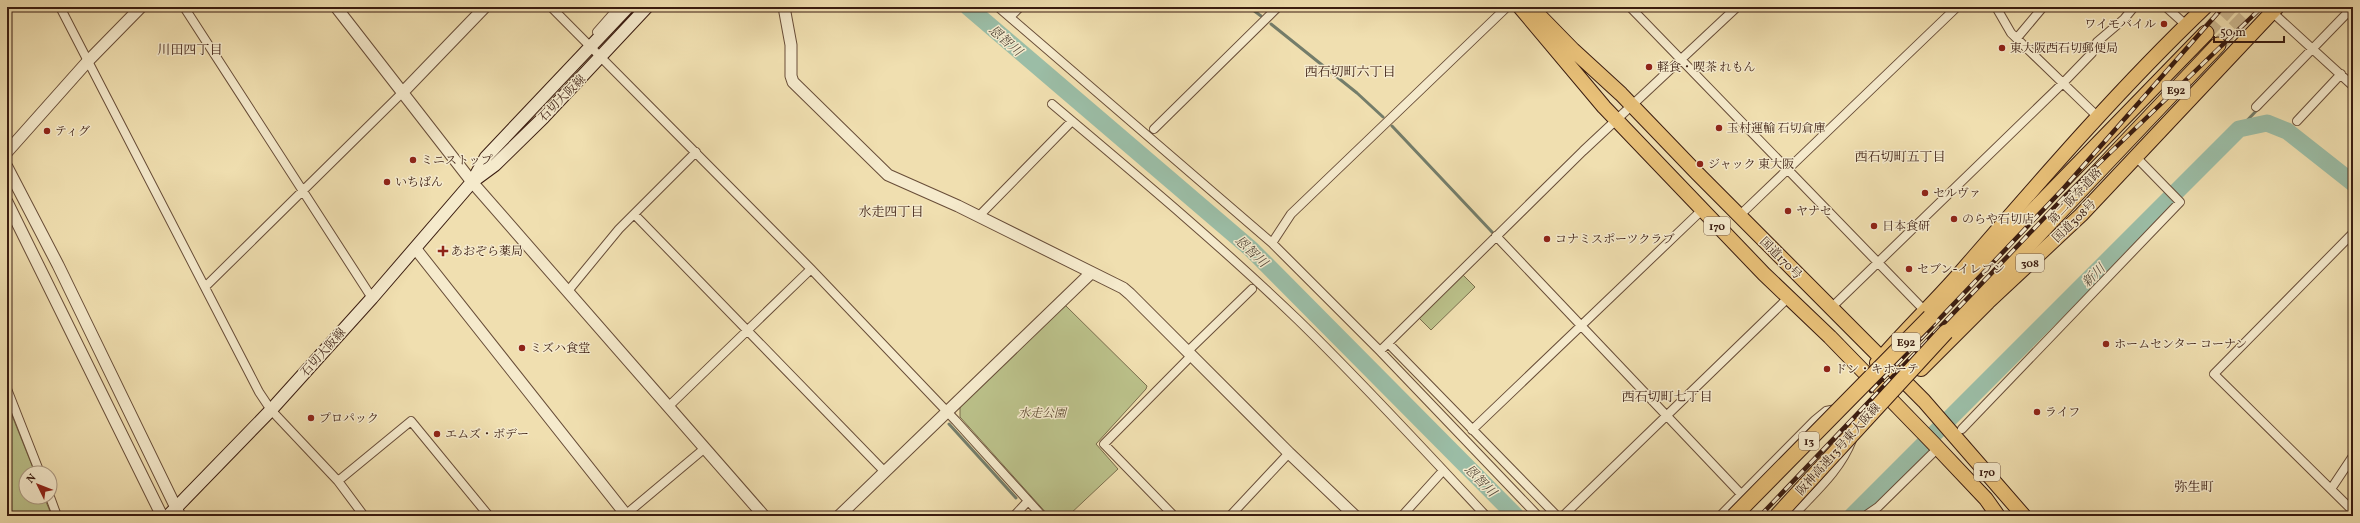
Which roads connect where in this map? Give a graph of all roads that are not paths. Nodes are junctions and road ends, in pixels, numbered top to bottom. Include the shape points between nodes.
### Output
1 (60, 7) edge
2 (141, 7) edge
3 (184, 7) edge
4 (336, 7) edge
5 (485, 7) edge
6 (551, 7) edge
7 (619, 7) edge
8 (628, 7) edge
9 (646, 7) edge
10 (784, 7) edge
11 (998, 7) edge
12 (1020, 7) edge
13 (1278, 7) edge
14 (1507, 7) edge
15 (1520, 7) edge
16 (1531, 7) edge
17 (1630, 7) edge
18 (1737, 7) edge
19 (1957, 7) edge
20 (1996, 7) edge
21 (2043, 7) edge
22 (2134, 7) edge
23 (2166, 7) edge
24 (2204, 7) edge
25 (2353, 7) edge
26 (2274, 10) edge
27 (1010, 17) junction
28 (2186, 25) junction
29 (2017, 38) junction
30 (590, 47) junction
31 (2312, 47) junction
32 (601, 58) junction
33 (1681, 60) junction
34 (88, 61) junction
35 (2341, 74) junction
36 (2063, 83) junction
37 (2353, 86) edge
38 (403, 92) junction
39 (1052, 104) dead end
40 (1633, 105) junction
41 (2256, 107) dead end
42 (2098, 117) junction
43 (1617, 120) junction
44 (1072, 121) junction
45 (2297, 121) dead end
46 (1154, 129) dead end
47 (7, 152) edge
48 (696, 152) junction
49 (2137, 158) junction
50 (7, 167) edge
51 (1788, 171) junction
52 (472, 182) junction
53 (303, 191) junction
54 (7, 202) edge
55 (1702, 210) junction
56 (634, 214) junction
57 (979, 216) junction
58 (1739, 216) junction
59 (2353, 233) edge
60 (1496, 236) junction
61 (1272, 243) junction
62 (415, 248) junction
63 (1877, 264) junction
64 (811, 269) junction
65 (1091, 273) junction
66 (1960, 273) junction
67 (205, 287) junction
68 (1252, 289) dead end
69 (568, 291) junction
70 (1788, 297) junction
71 (372, 298) junction
72 (1988, 302) junction
73 (1831, 308) junction
74 (1925, 311) junction
75 (1582, 324) junction
76 (747, 329) junction
77 (1388, 344) junction
78 (1380, 351) junction
79 (1190, 353) junction
80 (1882, 363) junction
81 (1867, 375) junction
82 (1903, 383) junction
83 (7, 390) edge
84 (1891, 400) junction
85 (669, 406) junction
86 (1836, 409) junction
87 (271, 410) junction
88 (947, 412) junction
89 (1668, 416) junction
90 (1951, 426) junction
91 (1472, 430) junction
92 (1852, 440) junction
93 (1932, 443) junction
94 (705, 448) junction
95 (1289, 453) junction
96 (2353, 456) edge
97 (37, 465) edge
98 (885, 472) junction
99 (1440, 474) dead end
100 (338, 481) junction
101 (2331, 489) junction
102 (1742, 494) junction
103 (1028, 501) junction
104 (53, 505) edge
105 (2353, 512) edge
106 (175, 513) edge
107 (625, 515) edge
108 (57, 516) edge
109 (162, 516) edge
110 (364, 516) edge
111 (489, 516) edge
112 (764, 516) edge
113 (839, 516) edge
114 (1014, 516) edge
115 (1042, 516) edge
116 (1174, 516) edge
117 (1230, 516) edge
118 (1355, 516) edge
119 (1402, 516) edge
120 (1486, 516) edge
121 (1538, 516) edge
122 (1557, 516) edge
123 (1563, 516) edge
124 (1720, 516) edge
125 (1734, 516) edge
126 (1770, 516) edge
127 (1777, 516) edge
128 (1782, 516) edge
129 (1793, 516) edge
130 (1865, 516) edge
131 (1998, 516) edge
132 (2024, 516) edge

1 - 34 street
2 - 34 street
3 - 53 street
4 - 38 street
5 - 38 street
6 - 30 street
7 - 30 street via 598,30
8 - 30 main road, 石切大阪線
9 - 32 main road, 石切大阪線
10 - 57 street via 791,45 791,76 795,84 888,175
11 - 27 street
12 - 27 street
13 - 46 street
14 - 61 street via 1291,214
15 - 43 highway, 国道170号 / 170
16 - 40 highway, 国道170号 / 170
17 - 33 street
18 - 33 street
19 - 51 street
20 - 29 street via 2011,33
21 - 29 street
22 - 36 street via 2124,19 2096,42 2092,53
23 - 28 street
24 - 28 highway
25 - 31 street
26 - 31 street
26 - 49 highway, 国道308号 / 308
27 - 61 street
28 - 42 highway
29 - 36 street
30 - 32 street
30 - 52 main road, 石切大阪線 via 486,157
31 - 35 street
31 - 41 street
32 - 48 street
32 - 52 main road, 石切大阪線 via 495,165
33 - 40 street
33 - 51 street
34 - 47 street
34 - 67 street
35 - 37 street
35 - 45 street
36 - 42 street
36 - 63 street
38 - 52 street
38 - 53 street
39 - 44 street
40 - 43 street
40 - 58 highway, 国道170号 / 170
42 - 66 highway via 2042,177
43 - 55 highway, 国道170号 / 170
43 - 60 street
44 - 57 street
44 - 120 street via 1210,239 1297,319 1440,465
48 - 56 street
48 - 64 street
49 - 72 highway, 国道308号 / 308 via 2081,215
49 - 90 street via 2180,202
50 - 106 street via 58,265
51 - 58 street
51 - 63 street
52 - 62 main road, 石切大阪線
52 - 69 street
53 - 67 street
53 - 71 street
54 - 109 street
55 - 70 highway, 国道170号 / 170
55 - 75 street
56 - 69 street
56 - 76 street
57 - 65 street
58 - 73 highway, 国道170号 / 170
59 - 101 street via 2214,374
60 - 75 street
60 - 77 street
61 - 78 street
62 - 71 main road, 石切大阪線
62 - 107 street
63 - 73 street
63 - 74 street
64 - 76 street
64 - 88 street
65 - 79 street via 1130,294
65 - 88 street
66 - 74 highway
66 - 80 highway, 第二阪奈道路 / E92, bridge via 2112,115 2206,33
67 - 87 street via 259,392
68 - 79 street
69 - 85 street
70 - 81 highway, 国道170号 / 170
70 - 89 street
71 - 87 main road, 石切大阪線
72 - 82 highway, 国道308号 / 308
72 - 82 highway, 第二阪奈道路 / E92, bridge via 2140,141 2218,46
73 - 80 highway, 国道170号 / 170
74 - 80 highway via 1891,346
75 - 89 street
75 - 91 street
76 - 85 street
76 - 98 street
77 - 78 street
77 - 91 street
78 - 121 street
79 - 95 street
79 - 116 street via 1104,444
80 - 81 highway
80 - 82 highway, 国道170号 / 170
80 - 125 highway, 阪神高速13号東大阪線 / 13, bridge
81 - 84 highway, 国道170号 / 170
81 - 86 highway
82 - 84 highway, 国道308号 / 308
82 - 90 highway, 国道170号 / 170
82 - 127 highway, 阪神高速13号東大阪線 / 13, bridge
83 - 97 street
84 - 92 highway, 国道308号 / 308
84 - 93 highway, 国道170号 / 170
84 - 126 highway via 1873,406
85 - 94 street
86 - 102 street via 1826,411 1815,420
86 - 125 highway
87 - 100 street
87 - 106 main road, 石切大阪線
88 - 98 street
88 - 103 street
89 - 102 street
89 - 123 street
90 - 132 highway, 国道170号 / 170
91 - 122 street
92 - 128 highway, 国道308号 / 308
92 - 129 street via 1845,459 1835,472
93 - 130 street via 1878,507
93 - 131 highway, 国道170号 / 170 via 1986,499
94 - 107 street
94 - 112 street
95 - 117 street
95 - 118 street
96 - 101 street
98 - 113 street
99 - 119 street
100 - 110 street
100 - 111 street via 411,421
101 - 105 street
102 - 124 street
103 - 114 street
103 - 115 street
104 - 108 street

